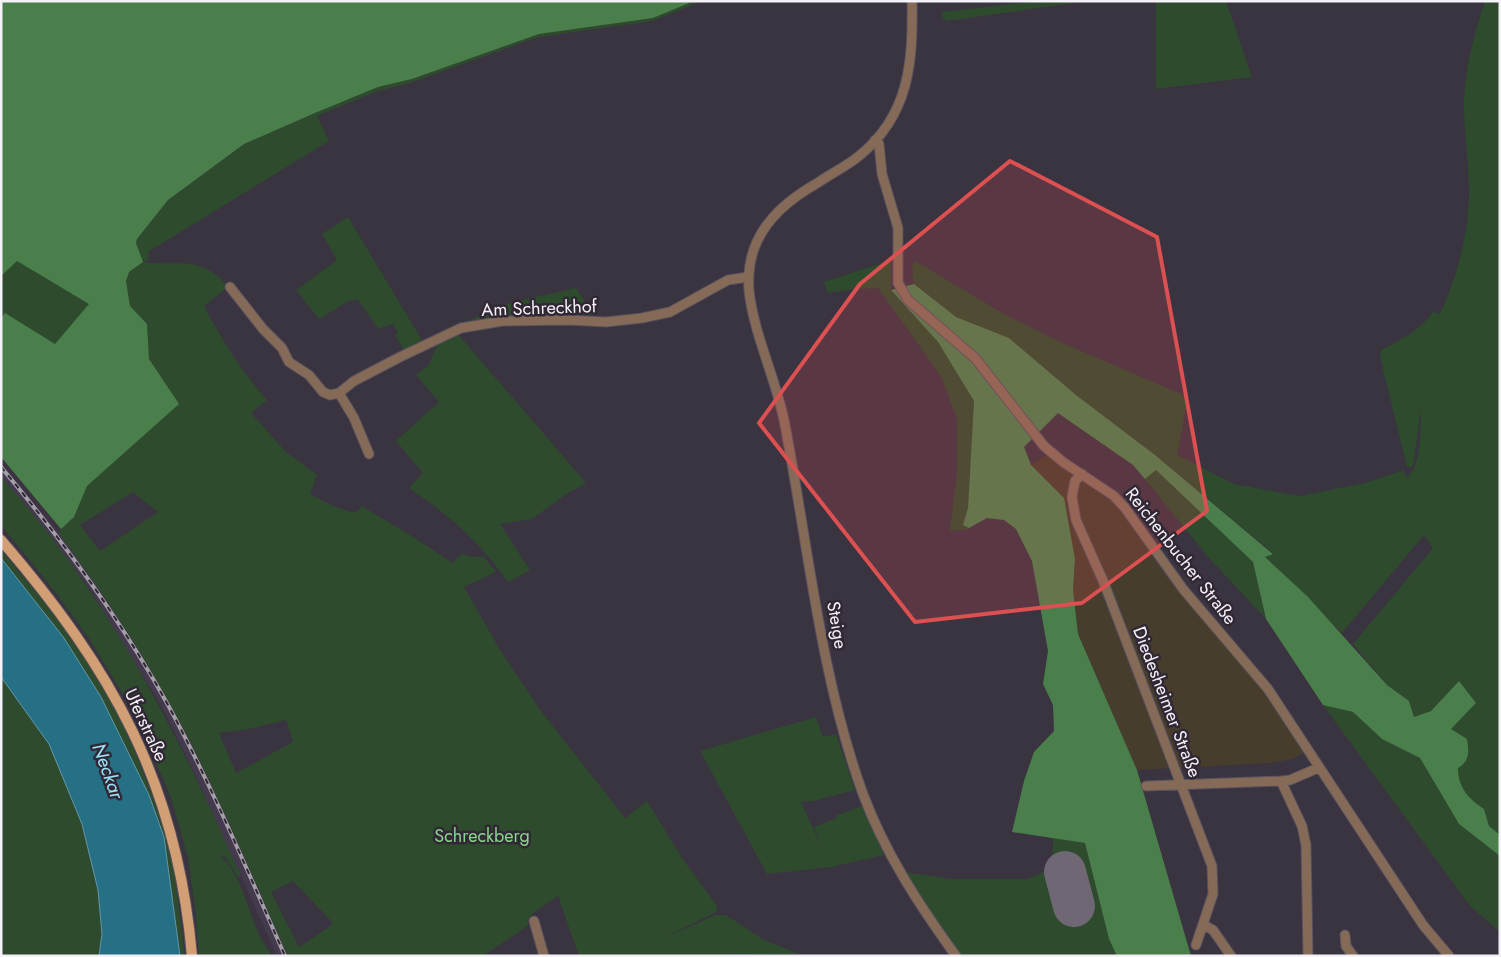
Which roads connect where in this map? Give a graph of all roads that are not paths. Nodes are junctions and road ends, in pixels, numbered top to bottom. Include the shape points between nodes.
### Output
1 (912, 1) edge
2 (876, 140) junction
3 (748, 277) junction
4 (230, 288) dead end
5 (339, 393) junction
6 (369, 454) dead end
7 (1082, 474) junction
8 (1, 540) edge
9 (1318, 768) junction
10 (1281, 781) junction
11 (1181, 785) junction
12 (1146, 786) dead end
13 (534, 922) dead end
14 (1204, 925) junction
15 (1345, 935) dead end
16 (1196, 944) dead end
17 (192, 956) edge
18 (544, 956) edge
19 (956, 956) edge
20 (1231, 956) edge
21 (1308, 956) edge
22 (1353, 956) edge
23 (1449, 956) edge

1 - 2 street, Steige via 913,45 907,81 896,108
2 - 3 street, Steige via 802,192 773,217 753,250
2 - 7 street, Reichenbucher Straße via 898,228 898,283 908,300 975,358 1044,446
3 - 5 street, Am Schreckhof via 728,280 670,312 642,318 606,322 503,321 461,328 354,381
3 - 19 street, Steige via 752,307 783,415 827,661 851,757 875,823 899,872
4 - 5 street via 282,348 293,366 309,375 325,394
5 - 6 street
7 - 9 street, Reichenbucher Straße via 1114,496 1125,508 1183,589 1268,690
7 - 11 street, Diedesheimer Straße via 1075,481 1072,497 1076,520 1104,583
8 - 17 main road, Uferstraße via 47,593 67,622 112,690 133,732 170,826 187,908
9 - 10 street
9 - 23 street, Reichenbucher Straße via 1423,925
10 - 11 street
10 - 21 street via 1302,826 1306,845
11 - 12 street
11 - 14 street, Diedesheimer Straße via 1213,872 1213,894
13 - 18 street
14 - 16 street, Diedesheimer Straße
14 - 20 street via 1213,930
15 - 22 street via 1346,946

